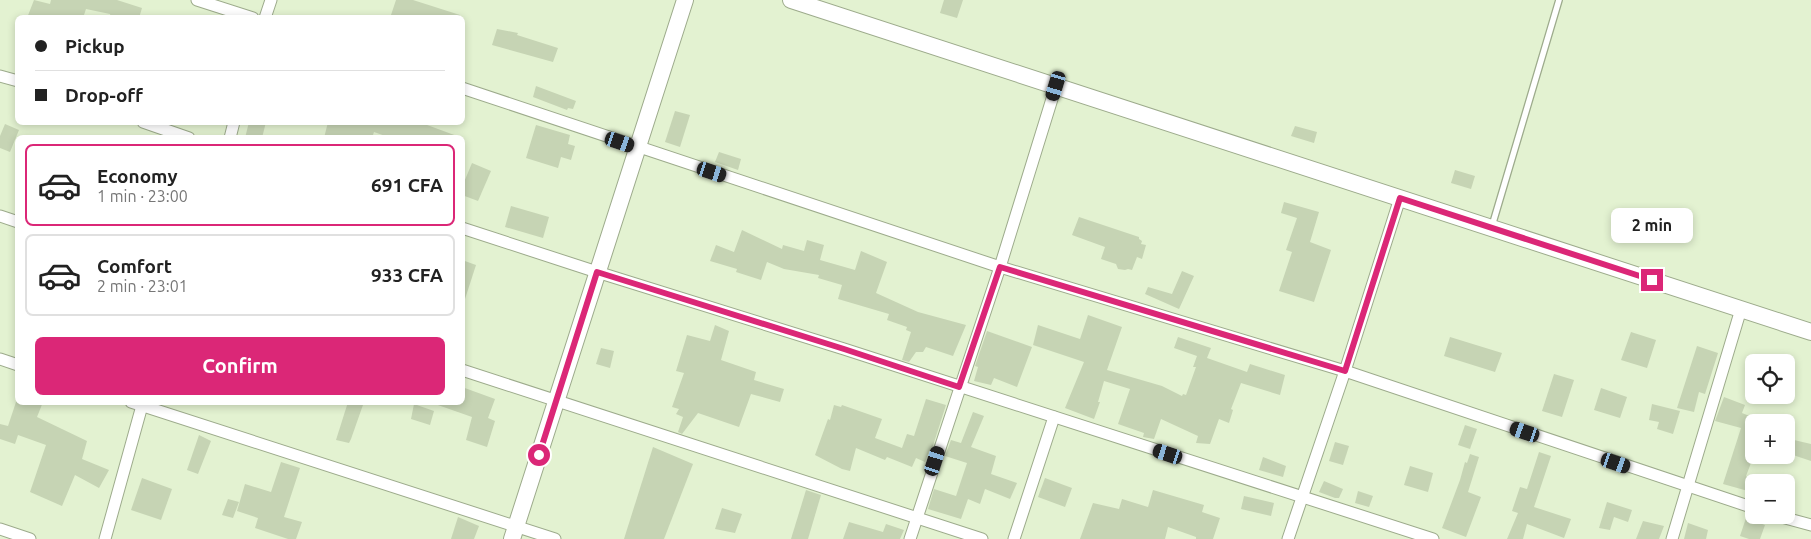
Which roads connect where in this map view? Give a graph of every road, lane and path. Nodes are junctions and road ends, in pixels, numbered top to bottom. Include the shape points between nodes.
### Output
1 (198, 0) edge
2 (271, 0) edge
3 (684, 0) edge
4 (792, 0) edge
5 (1559, 0) edge
6 (244, 15) edge
7 (267, 15) edge
8 (0, 76) edge
9 (15, 81) edge
10 (1056, 86) junction
11 (465, 89) edge
12 (152, 125) edge
13 (181, 135) edge
14 (637, 148) junction
15 (1400, 198) junction
16 (0, 216) edge
17 (15, 221) edge
18 (1492, 228) junction
19 (465, 229) edge
20 (1000, 267) junction
21 (597, 272) junction
22 (1741, 309) junction
23 (1811, 332) edge
24 (0, 359) edge
25 (15, 364) edge
26 (465, 371) edge
27 (1345, 371) junction
28 (959, 387) junction
29 (556, 401) junction
30 (138, 405) edge
31 (141, 405) edge
32 (1054, 417) junction
33 (1688, 488) junction
34 (1302, 498) junction
35 (1745, 505) edge
36 (917, 517) junction
37 (1795, 521) edge
38 (1811, 525) edge
39 (0, 529) edge
40 (514, 533) edge
41 (30, 539) edge
42 (105, 539) edge
43 (555, 539) edge
44 (910, 539) edge
45 (982, 539) edge
46 (1014, 539) edge
47 (1288, 539) edge
48 (1433, 539) edge
49 (1672, 539) edge

1 - 6 street
2 - 7 street
3 - 14 street
4 - 10 street
5 - 18 lane
8 - 9 street
10 - 15 street
10 - 20 street
11 - 14 street
12 - 13 street
14 - 20 street
14 - 21 street
15 - 18 street
15 - 27 street
16 - 17 street
18 - 22 street
19 - 21 street
20 - 27 street
20 - 28 street
21 - 28 street
21 - 29 street
22 - 23 street
22 - 33 street
24 - 25 street
26 - 29 street
27 - 33 street
27 - 34 street
28 - 32 street
28 - 36 street
29 - 36 street
29 - 40 street
30 - 42 street
31 - 40 street
32 - 34 street
32 - 46 street
33 - 35 street
33 - 49 street
34 - 47 street
34 - 48 street
36 - 44 street
36 - 45 street
37 - 38 street
39 - 41 street
40 - 43 street

